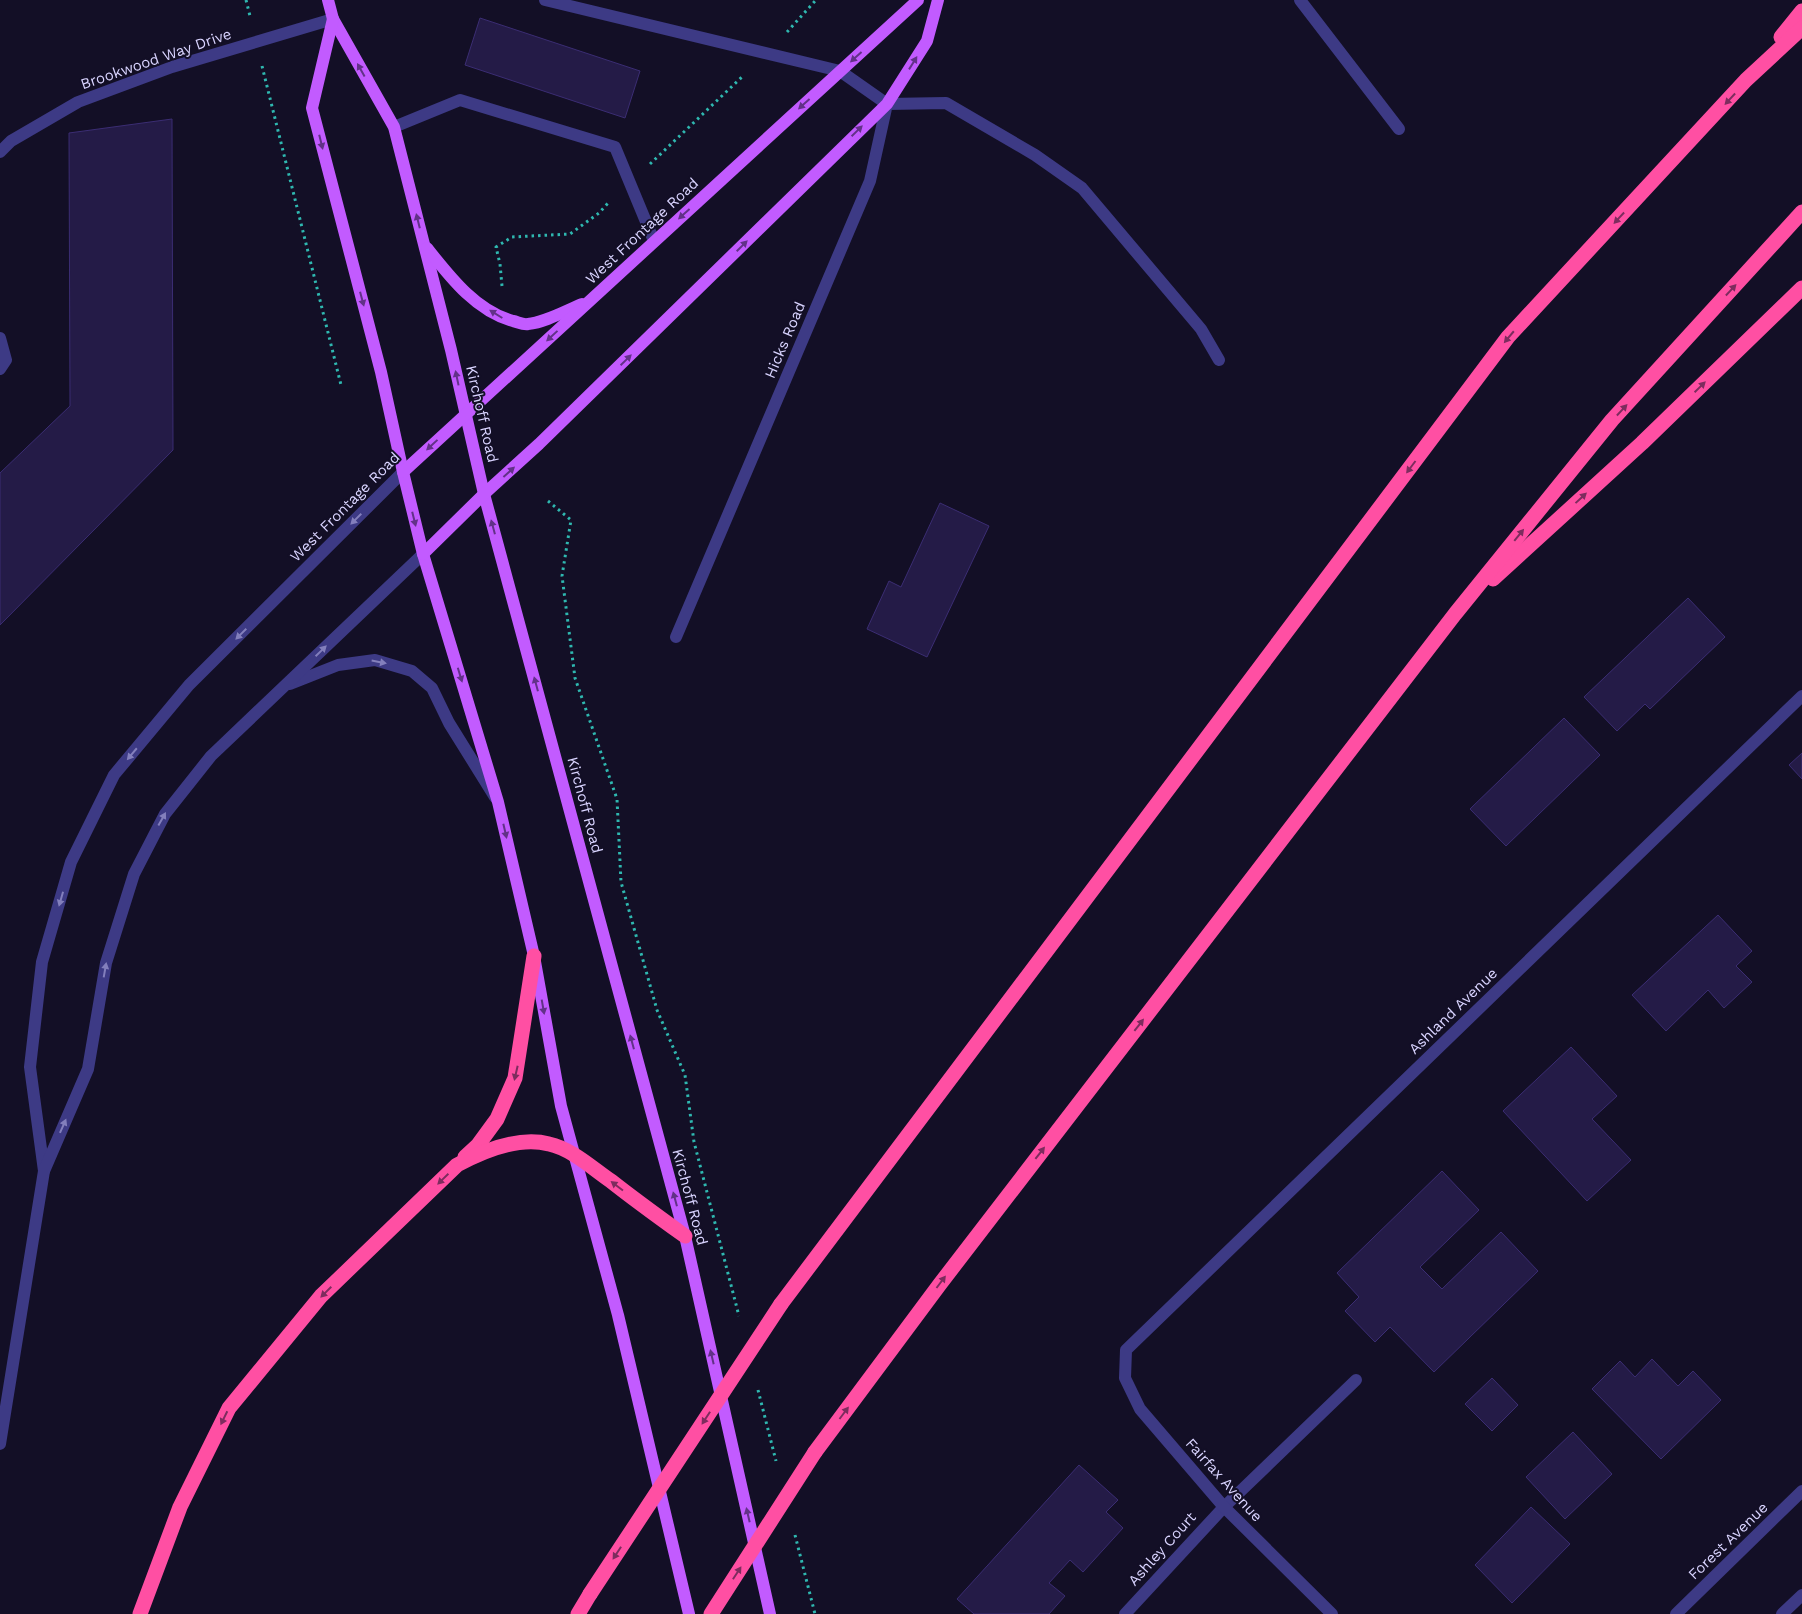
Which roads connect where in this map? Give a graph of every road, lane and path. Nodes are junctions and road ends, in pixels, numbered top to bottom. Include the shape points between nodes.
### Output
1 (246, 0) edge
2 (328, 0) edge
3 (545, 0) edge
4 (816, 0) edge
5 (918, 0) edge
6 (938, 0) edge
7 (1300, 0) edge
8 (1802, 11) edge
9 (333, 19) junction
10 (1802, 28) edge
11 (256, 42) junction
12 (767, 53) junction
13 (840, 71) junction
14 (1746, 80) junction
15 (887, 104) junction
16 (394, 127) junction
17 (1398, 128) dead end
18 (0, 152) edge
19 (630, 183) junction
20 (1802, 212) edge
21 (654, 241) junction
22 (424, 244) junction
23 (502, 286) dead end
24 (1802, 288) edge
25 (591, 300) junction
26 (0, 338) edge
27 (1219, 360) dead end
28 (0, 369) edge
29 (341, 385) dead end
30 (465, 415) junction
31 (403, 472) junction
32 (484, 494) junction
33 (548, 501) dead end
34 (423, 554) junction
35 (1455, 614) junction
36 (676, 637) dead end
37 (283, 687) junction
38 (1802, 696) edge
39 (498, 802) junction
40 (534, 956) junction
41 (575, 1155) junction
42 (457, 1165) junction
43 (44, 1171) junction
44 (685, 1236) junction
45 (741, 1325) dead end
46 (1126, 1350) joint
47 (1356, 1380) dead end
48 (756, 1383) dead end
49 (0, 1444) edge
50 (778, 1470) dead end
51 (1802, 1491) edge
52 (1224, 1507) junction
53 (793, 1527) dead end
54 (1802, 1595) edge
55 (140, 1614) edge
56 (578, 1614) edge
57 (689, 1614) edge
58 (711, 1614) edge
59 (770, 1614) edge
60 (815, 1614) edge
61 (1125, 1614) edge
62 (1332, 1614) edge
63 (1676, 1614) edge
64 (1782, 1614) edge

1 - 11 path
2 - 9 main road, Kirchoff Road
3 - 12 street
4 - 12 path
5 -> 13 main road, West Frontage Road
15 -> 6 main road, West Frontage Road via 927,41
7 - 17 street
8 - 14 highway
9 - 11 street, Brookwood Way Drive
16 -> 9 main road, Kirchoff Road
9 -> 31 main road, Kirchoff Road via 312,108 382,372
10 - 14 highway
11 - 18 street, Brookwood Way Drive via 172,67 78,102 11,141
11 - 29 path
12 - 13 street
12 - 19 path
13 - 15 street
13 -> 21 main road, West Frontage Road
14 -> 56 highway, bridge via 1508,337 781,1304
15 - 27 street via 946,102 1035,155 1082,188 1201,329
32 -> 15 main road, West Frontage Road via 540,444
15 - 36 street, Hicks Road via 870,181
16 - 19 street via 460,100 615,147
22 -> 16 main road, Kirchoff Road
19 - 21 street
19 - 23 path via 599,213 570,234 512,237 496,247
35 -> 20 highway via 1612,420
21 - 25 main road, West Frontage Road
25 -> 22 main road via 526,325 505,318 473,299
30 -> 22 main road, Kirchoff Road
35 -> 24 highway via 1642,443
25 -> 30 main road, West Frontage Road
26 - 28 street via 6,360
30 -> 31 main road, West Frontage Road
30 - 32 main road, Kirchoff Road
31 -> 34 main road, Kirchoff Road
31 -> 43 street, West Frontage Road via 189,685 114,774 72,862 42,962 30,1067
32 - 34 main road, West Frontage Road
44 -> 32 main road, Kirchoff Road
33 - 45 path via 571,520 562,576 575,678 617,799 621,882 657,1010 685,1075 694,1142
37 -> 34 street, West Frontage Road
34 -> 39 main road, Kirchoff Road
58 -> 35 highway, bridge via 815,1452 940,1284
37 -> 39 street via 338,665 375,660 412,671 432,688 449,723
43 -> 37 street, West Frontage Road via 88,1070 106,964 134,874 165,814 205,763
38 - 46 street, Ashland Avenue
39 -> 40 main road, Kirchoff Road
40 -> 41 main road, Kirchoff Road via 561,1106
40 -> 42 highway via 515,1078 497,1119 478,1145
41 - 42 highway via 550,1144 534,1142 478,1154
44 -> 41 highway
41 - 57 main road, Kirchoff Road via 618,1315
42 -> 55 highway via 321,1296 229,1408 180,1507
43 - 49 street, West Frontage Road
59 -> 44 main road, Kirchoff Road
46 - 52 street, Fairfax Avenue via 1125,1378 1140,1409
47 - 52 street, Ashley Court
48 - 50 path
51 - 63 street, Forest Avenue
52 - 61 street, Ashley Court
52 - 62 street, Fairfax Avenue
53 - 60 path
54 - 64 street

